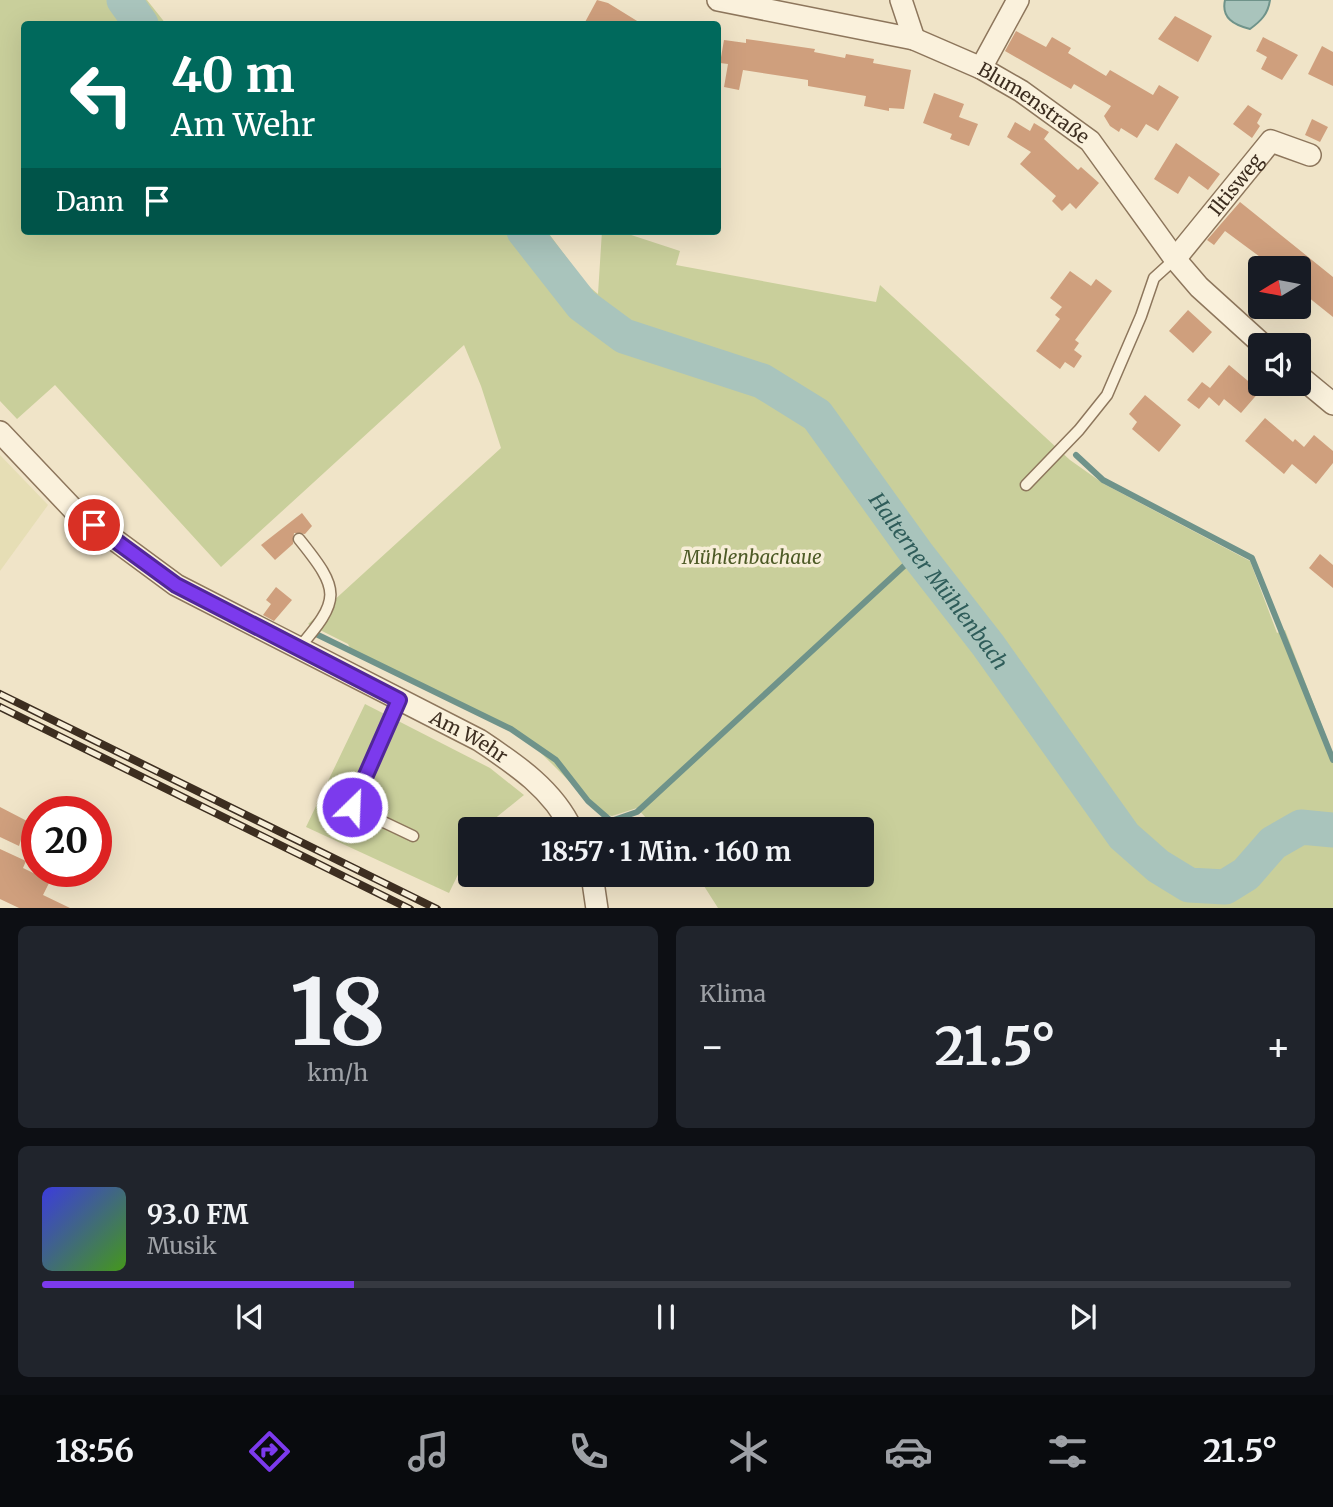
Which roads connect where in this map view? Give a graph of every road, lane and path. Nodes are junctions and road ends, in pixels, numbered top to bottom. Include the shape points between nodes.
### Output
1 (718, 0) edge
2 (901, 0) edge
3 (1018, 0) edge
4 (914, 38) junction
5 (981, 68) junction
6 (1310, 155) dead end
7 (1175, 259) junction
8 (1250, 333) edge
9 (1311, 386) edge
10 (1333, 404) edge
11 (0, 432) edge
12 (1027, 485) dead end
13 (299, 539) dead end
14 (298, 649) junction
15 (399, 700) junction
16 (566, 817) edge
17 (413, 836) dead end
18 (594, 887) edge
19 (597, 908) edge

1 - 4 street, Blumenstraße
2 - 4 street
3 - 5 street
4 - 5 street, Blumenstraße
5 - 7 street, Blumenstraße via 1090,141
6 - 7 street, Iltisweg via 1271,141
7 - 8 street, Blumenstraße
7 - 12 lane via 1154,278 1107,395
9 - 10 street
11 - 14 street, Am Wehr via 73,509 176,585
13 - 14 lane via 322,567 331,585 331,601 326,617
14 - 15 street, Am Wehr
15 - 16 street, Am Wehr via 479,740 523,769
15 - 17 lane via 352,807
18 - 19 street

